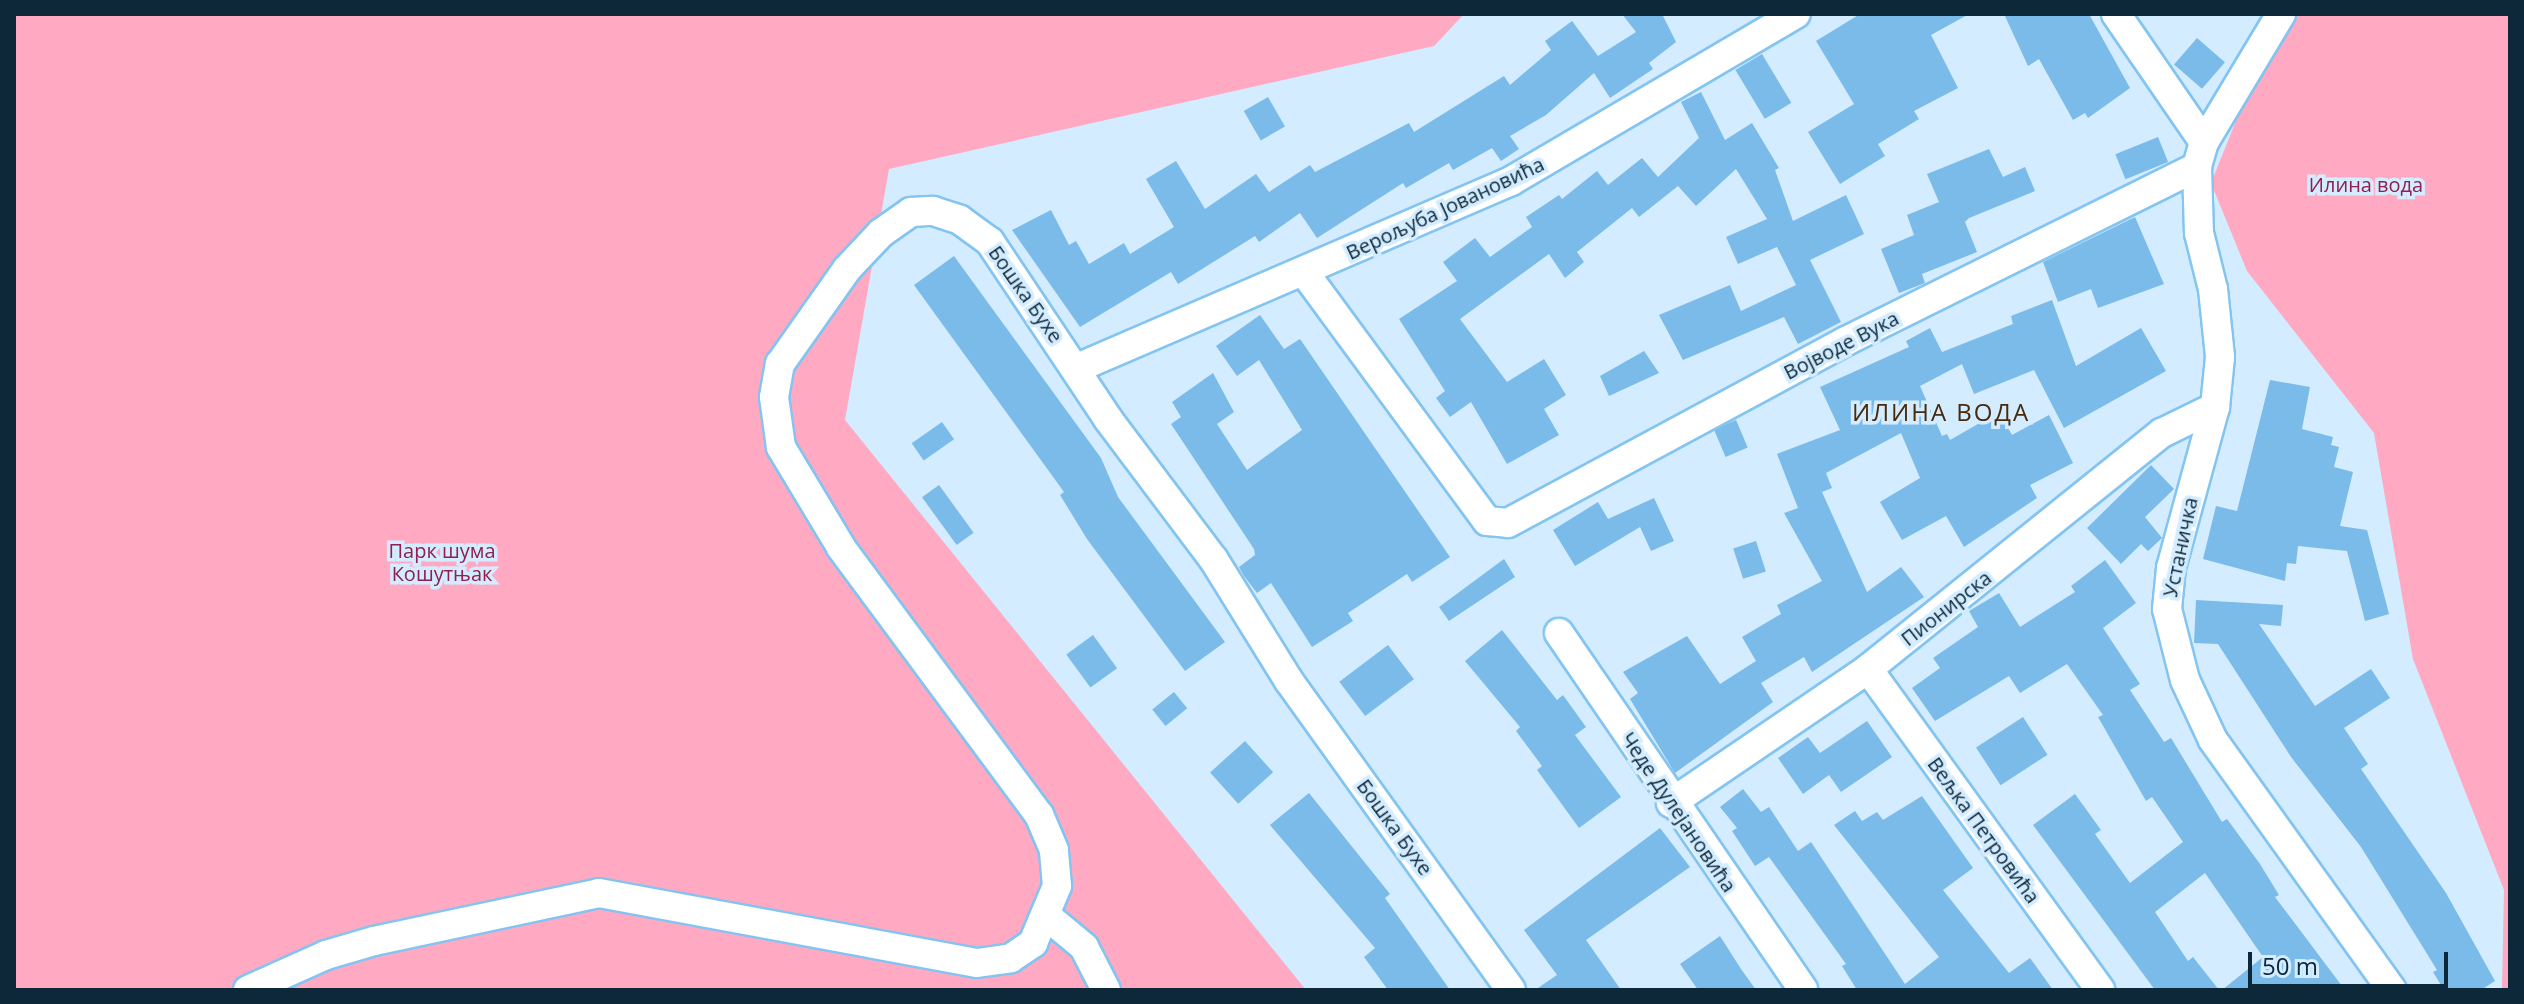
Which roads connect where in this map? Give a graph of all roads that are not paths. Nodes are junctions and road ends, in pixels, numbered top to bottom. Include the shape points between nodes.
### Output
1 (1796, 14) edge
2 (2116, 14) edge
3 (2281, 14) edge
4 (2201, 154) junction
5 (1304, 272) junction
6 (1077, 368) junction
7 (2215, 407) junction
8 (1559, 633) dead end
9 (1868, 669) junction
10 (1671, 803) junction
11 (1048, 917) junction
12 (248, 990) edge
13 (1106, 990) edge
14 (1511, 990) edge
15 (1803, 990) edge
16 (2100, 990) edge
17 (2392, 990) edge

1 - 5 street, Верољуба Јовановића via 1511,181
2 - 4 street
3 - 4 street
4 - 5 street, Војводе Вука via 1508,523 1487,521
4 - 7 street, Устаничка via 2199,233 2213,289 2220,357
5 - 6 street, Верољуба Јовановића
6 - 11 street, Бошка Бухе via 990,242 960,220 933,211 911,212 881,233 847,269 780,364 774,397 781,447 841,547 1039,815 1054,850 1056,874
6 - 14 street, Бошка Бухе via 1108,419 1214,560 1289,681
7 - 9 street, Пионирска via 2162,433
7 - 17 street, Устаничка via 2171,568 2167,609 2185,680 2213,740
8 - 10 street, Чеде Дулејановића
9 - 10 street, Пионирска
9 - 16 street, Вељка Петровића
10 - 15 street, Чеде Дулејановића
11 - 12 street via 1033,943 1011,958 977,963 599,893 374,941 326,955
11 - 13 street via 1084,947

